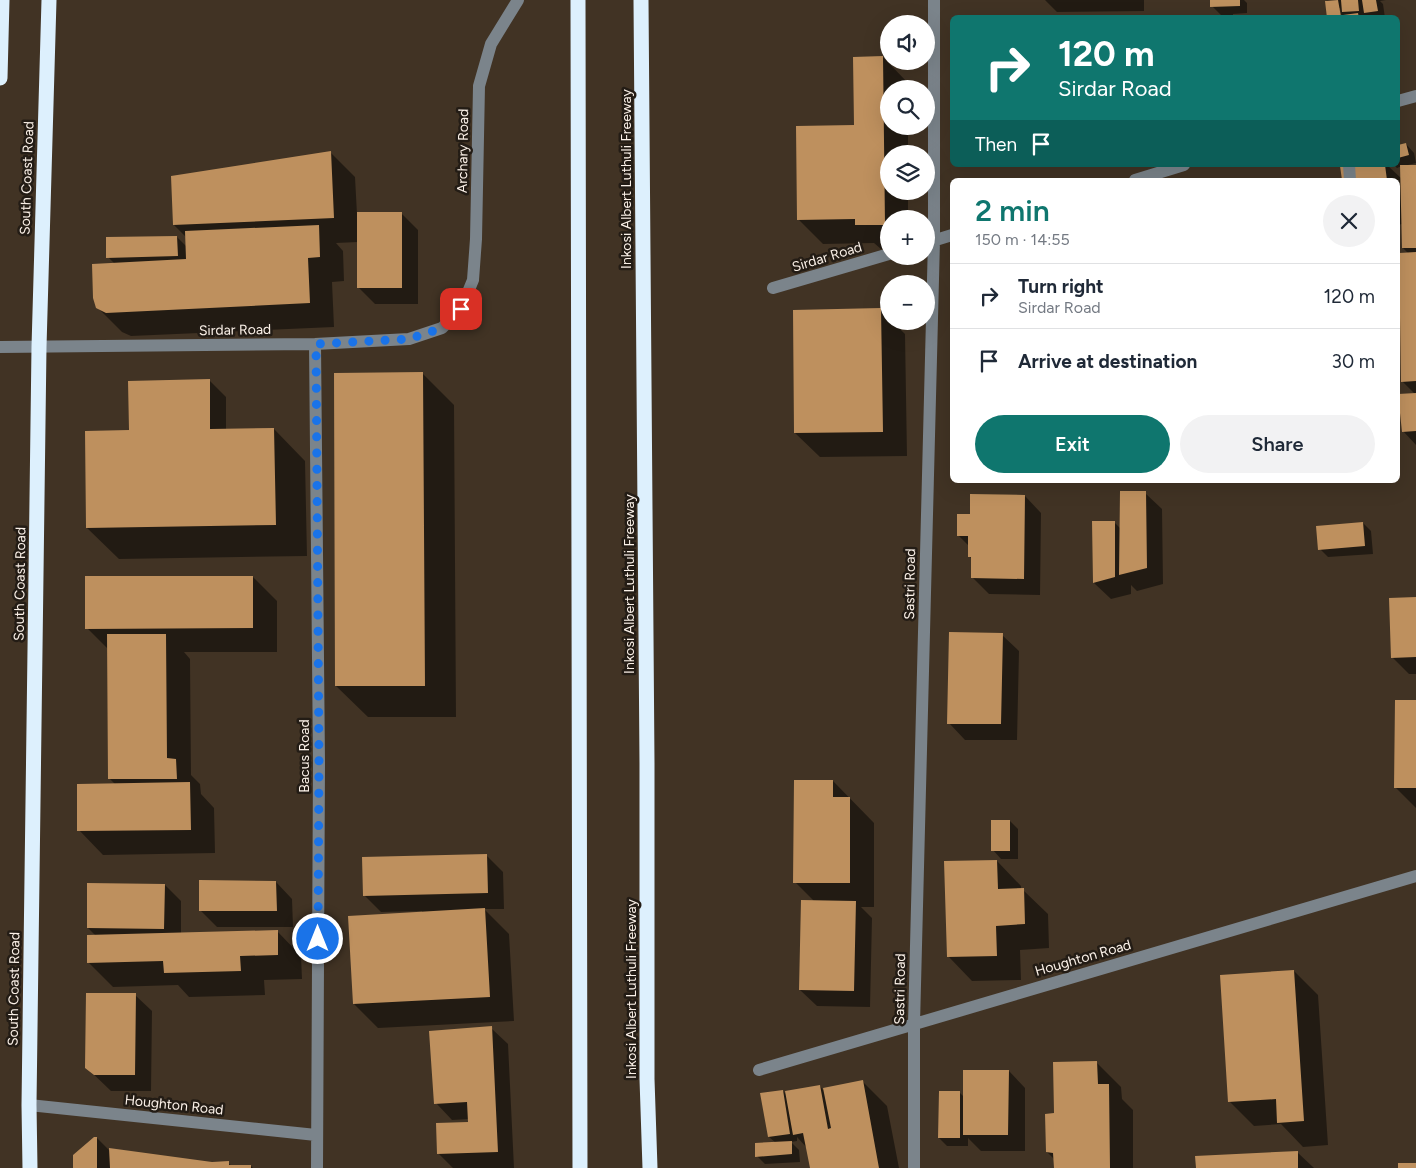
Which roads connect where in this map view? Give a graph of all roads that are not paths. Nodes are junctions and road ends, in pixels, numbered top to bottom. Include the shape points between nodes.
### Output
1 (2, 0) edge
2 (49, 0) edge
3 (518, 0) edge
4 (578, 0) edge
5 (641, 0) edge
6 (934, 0) edge
7 (0, 78) edge
8 (1416, 96) edge
9 (1400, 100) edge
10 (1177, 167) edge
11 (1141, 178) edge
12 (931, 210) edge
13 (950, 236) edge
14 (935, 240) edge
15 (880, 257) edge
16 (930, 265) edge
17 (774, 288) dead end
18 (461, 309) joint
19 (316, 344) junction
20 (0, 347) edge
21 (39, 347) junction
22 (1416, 876) edge
23 (914, 1024) junction
24 (759, 1070) dead end
25 (29, 1105) junction
26 (316, 1135) junction
27 (30, 1168) edge
28 (317, 1168) edge
29 (580, 1168) edge
30 (650, 1168) edge
31 (914, 1168) edge

1 - 7 highway
2 - 21 highway, South Coast Road
3 - 18 street, Archary Road via 491,44 479,86 476,239 472,280
4 - 29 highway
5 - 30 highway, Inkosi Albert Luthuli Freeway
6 - 12 street, Sastri Road
8 - 9 street
10 - 11 street
13 - 14 street
15 - 17 street, Sirdar Road
16 - 23 street, Sastri Road
18 - 19 street, Sirdar Road via 442,328 409,339
19 - 21 street, Sirdar Road
19 - 26 street, Bacus Road via 319,762
20 - 21 street, Sirdar Road
21 - 25 highway, South Coast Road
22 - 23 street, Houghton Road
23 - 24 street, Houghton Road
23 - 31 street, Sastri Road
25 - 26 street, Houghton Road
25 - 27 highway, South Coast Road
26 - 28 street, Bacus Road

